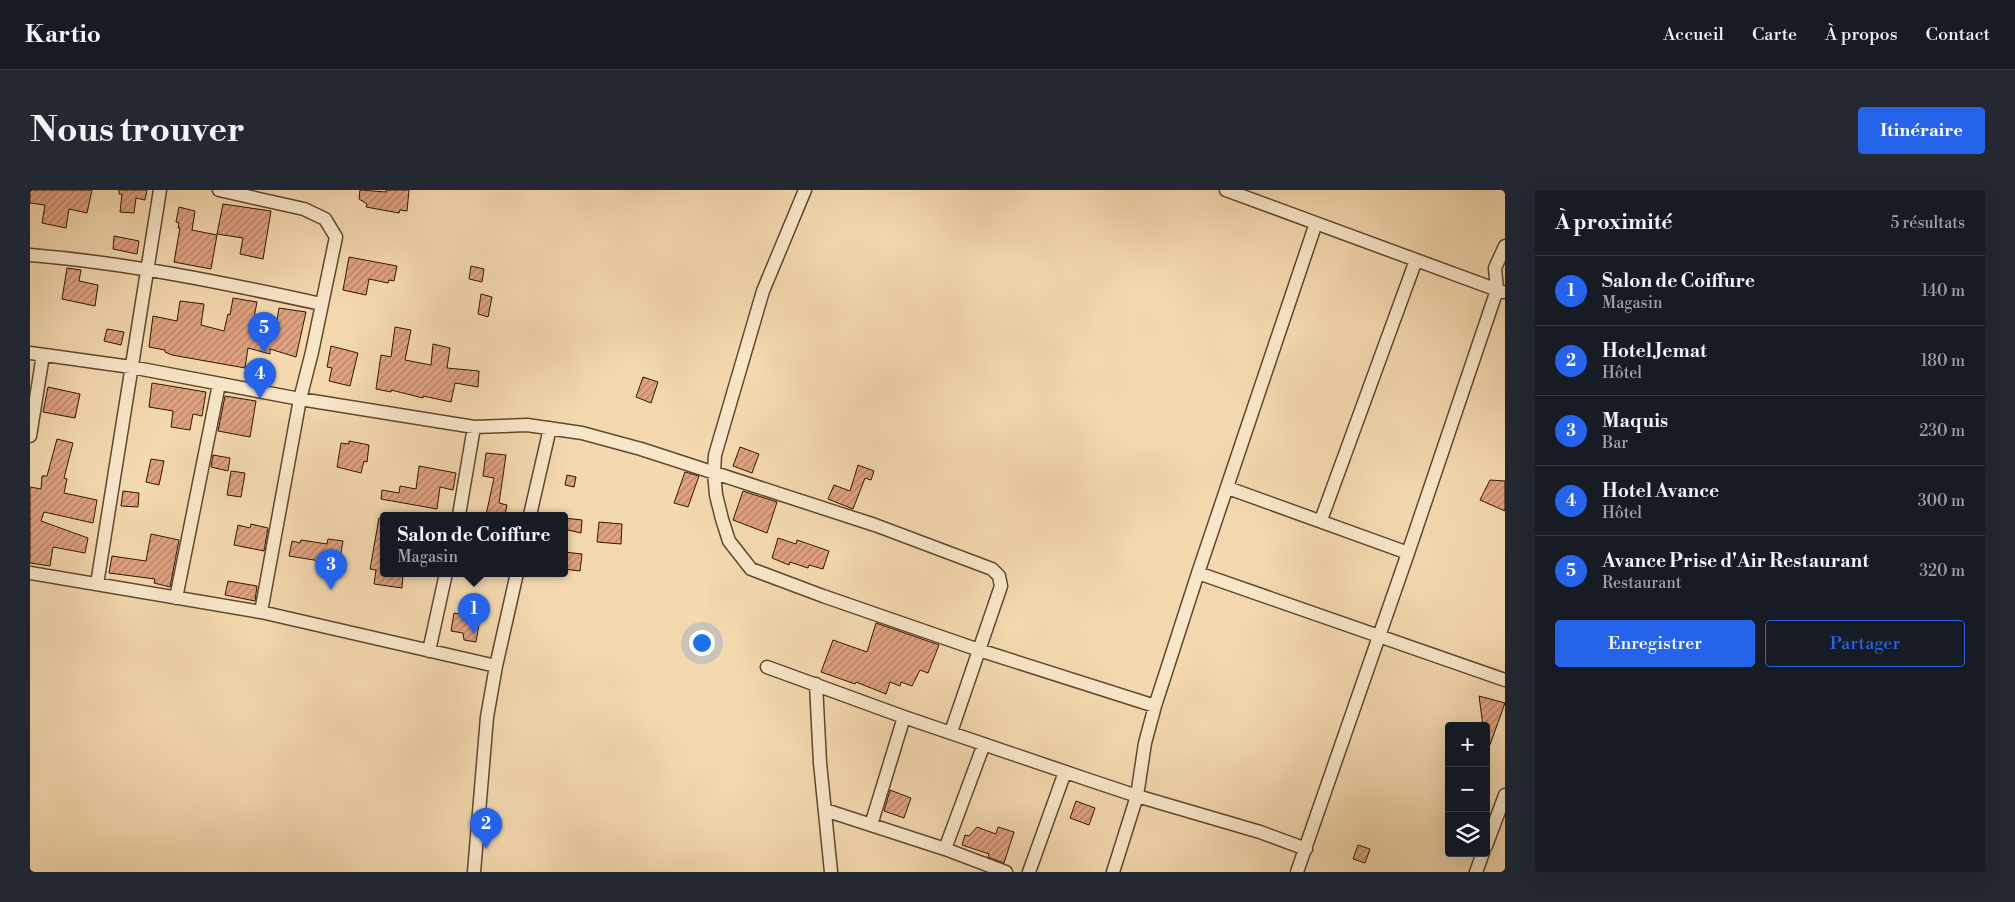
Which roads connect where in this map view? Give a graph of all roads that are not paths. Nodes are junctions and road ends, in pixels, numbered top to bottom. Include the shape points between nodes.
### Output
1 (160, 190) edge
2 (219, 190) edge
3 (805, 190) edge
4 (1226, 190) edge
5 (1316, 223) junction
6 (1505, 246) edge
7 (30, 255) edge
8 (1416, 260) junction
9 (148, 270) junction
10 (1501, 292) edge
11 (321, 304) junction
12 (36, 354) edge
13 (131, 367) junction
14 (219, 384) junction
15 (300, 399) junction
16 (474, 427) junction
17 (550, 428) junction
18 (30, 436) edge
19 (714, 472) junction
20 (1228, 488) junction
21 (460, 512) edge
22 (531, 512) edge
23 (1320, 520) junction
24 (1408, 552) junction
25 (30, 573) edge
26 (1198, 573) junction
27 (445, 577) edge
28 (516, 577) edge
29 (97, 584) junction
30 (176, 598) junction
31 (261, 612) junction
32 (1378, 635) junction
33 (979, 650) junction
34 (429, 651) junction
35 (496, 666) junction
36 (768, 667) dead end
37 (1505, 680) edge
38 (816, 684) junction
39 (1155, 706) junction
40 (904, 716) junction
41 (951, 732) junction
42 (984, 744) junction
43 (1065, 772) junction
44 (1505, 795) edge
45 (1137, 796) junction
46 (825, 810) junction
47 (871, 825) junction
48 (1490, 835) edge
49 (945, 849) junction
50 (1306, 849) junction
51 (1482, 857) edge
52 (474, 872) edge
53 (831, 872) edge
54 (1006, 872) edge
55 (1029, 872) edge
56 (1113, 872) edge
57 (1297, 872) edge
58 (1476, 872) edge

1 - 9 street
2 - 11 street via 304,209 325,219 336,237
3 - 19 street via 763,291 725,418
4 - 5 street
5 - 8 street
5 - 20 street
6 - 10 street via 1495,268
7 - 9 street
8 - 10 street
8 - 23 street
9 - 11 street
9 - 13 street
10 - 24 street
11 - 15 street
12 - 13 street
12 - 18 street
13 - 14 street
13 - 29 street
14 - 15 street
14 - 30 street
15 - 16 street
15 - 31 street
16 - 17 street via 527,425
16 - 21 street
17 - 19 street via 591,436
17 - 22 street
19 - 33 street via 716,495 729,541 751,569
19 - 33 street via 875,524 992,569 999,576 1001,586
20 - 23 street
20 - 26 street
23 - 24 street
24 - 32 street
25 - 29 street
26 - 32 street
26 - 39 street
27 - 34 street
28 - 35 street
29 - 30 street
30 - 31 street
31 - 34 street
32 - 37 street
32 - 50 street
33 - 39 street
33 - 41 street
34 - 35 street
35 - 52 street via 487,717
36 - 38 street
38 - 40 street
38 - 46 street
39 - 45 street via 1145,743
40 - 41 street
40 - 47 street
41 - 42 street
42 - 43 street
42 - 49 street
43 - 45 street
43 - 55 street
44 - 48 street
45 - 50 street
45 - 56 street
46 - 47 street
46 - 53 street
47 - 49 street
49 - 54 street
50 - 57 street
51 - 58 street

